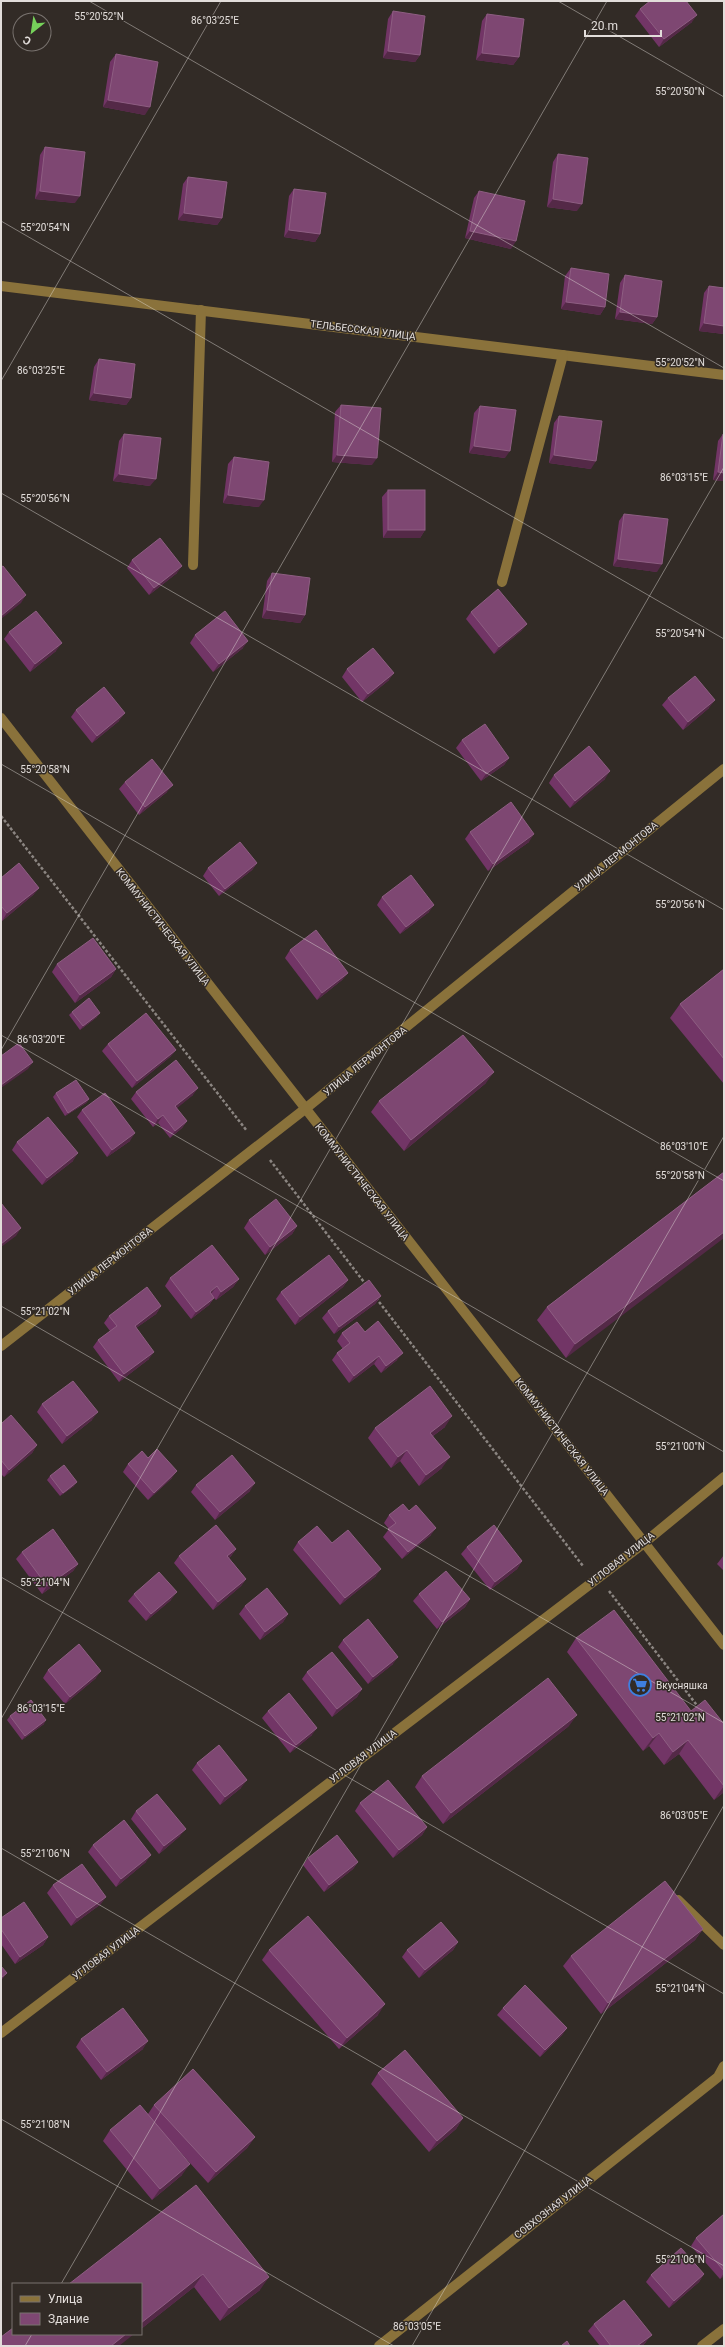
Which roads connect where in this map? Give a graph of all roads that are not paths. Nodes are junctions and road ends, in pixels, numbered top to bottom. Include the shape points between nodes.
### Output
1 (1, 286) edge
2 (201, 310) junction
3 (563, 355) junction
4 (724, 375) edge
5 (193, 565) dead end
6 (502, 582) dead end
7 (1, 718) edge
8 (724, 769) edge
9 (305, 1109) junction
10 (1, 1346) edge
11 (724, 1477) edge
12 (644, 1542) junction
13 (724, 1646) edge
14 (676, 1898) edge
15 (724, 1945) edge
16 (1, 2032) edge
17 (724, 2066) edge
18 (724, 2329) edge
19 (379, 2346) edge
20 (702, 2346) edge

1 - 2 street, ТЕЛЬБЕССКАЯ УЛИЦА
2 - 3 street, ТЕЛЬБЕССКАЯ УЛИЦА
2 - 5 street
3 - 4 street, ТЕЛЬБЕССКАЯ УЛИЦА
3 - 6 street
7 - 9 street, КОММУНИСТИЧЕСКАЯ УЛИЦА
8 - 9 street, УЛИЦА ЛЕРМОНТОВА
9 - 10 street, УЛИЦА ЛЕРМОНТОВА
9 - 12 street, КОММУНИСТИЧЕСКАЯ УЛИЦА
11 - 12 street, УГЛОВАЯ УЛИЦА
12 - 13 street, КОММУНИСТИЧЕСКАЯ УЛИЦА
12 - 16 street, УГЛОВАЯ УЛИЦА
14 - 15 street
17 - 19 street, СОВХОЗНАЯ УЛИЦА via 718,2077
18 - 20 street

